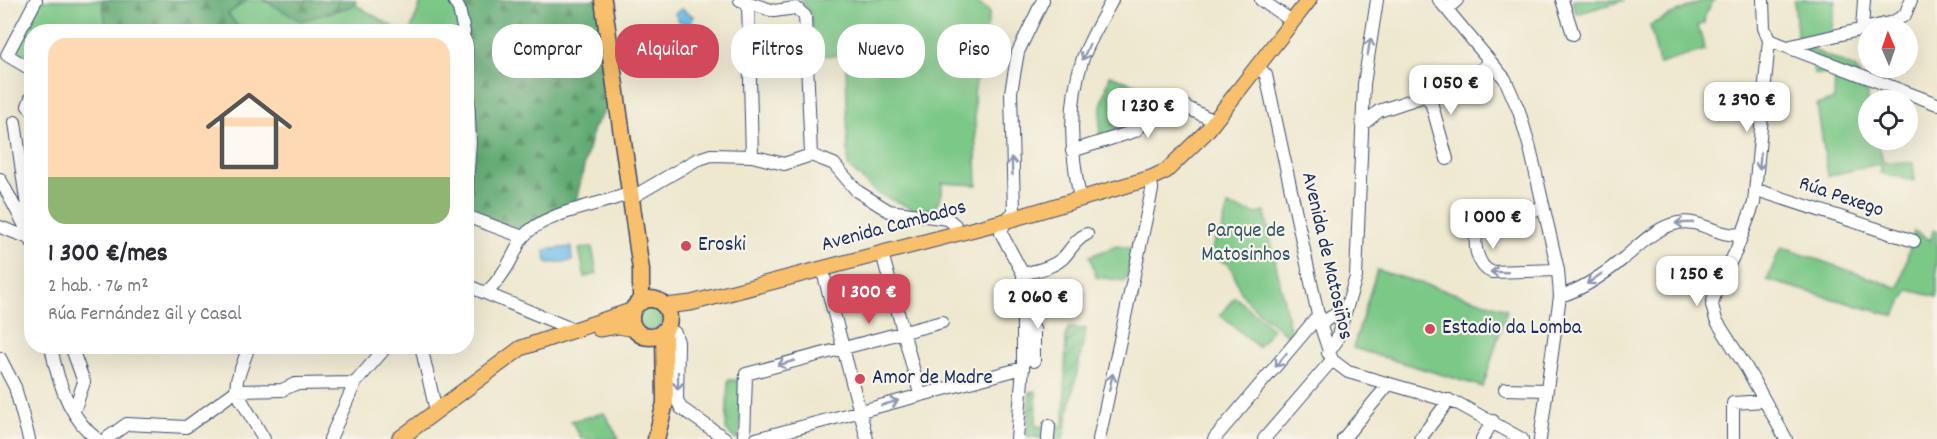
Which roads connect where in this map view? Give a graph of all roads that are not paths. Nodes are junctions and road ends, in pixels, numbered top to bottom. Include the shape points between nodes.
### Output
1 (36, 0) edge
2 (454, 0) edge
3 (603, 0) edge
4 (1043, 0) edge
5 (1112, 0) edge
6 (1261, 0) edge
7 (1309, 0) edge
8 (1377, 0) edge
9 (1457, 0) edge
10 (1562, 0) edge
11 (1764, 0) edge
12 (1864, 0) edge
13 (1911, 0) edge
14 (744, 1) edge
15 (1443, 5) edge
16 (1863, 18) edge
17 (1896, 18) edge
18 (1292, 21) junction
19 (462, 24) edge
20 (1858, 31) edge
21 (1574, 34) dead end
22 (1769, 40) junction
23 (1791, 46) junction
24 (1491, 62) junction
25 (24, 65) edge
26 (1257, 66) junction
27 (1363, 94) junction
28 (1426, 97) junction
29 (1937, 104) edge
30 (1386, 108) junction
31 (1215, 118) junction
32 (15, 122) dead end
33 (1363, 124) junction
34 (1072, 151) junction
35 (811, 155) junction
36 (752, 156) junction
37 (1447, 159) dead end
38 (1151, 178) junction
39 (0, 179) edge
40 (24, 188) edge
41 (1756, 190) junction
42 (631, 196) junction
43 (1080, 199) junction
44 (1544, 207) junction
45 (474, 219) edge
46 (1005, 221) junction
47 (24, 226) edge
48 (0, 227) edge
49 (957, 232) junction
50 (1087, 234) dead end
51 (1741, 234) junction
52 (24, 237) edge
53 (523, 237) junction
54 (1914, 241) dead end
55 (882, 253) junction
56 (822, 268) junction
57 (1558, 270) junction
58 (1023, 274) junction
59 (474, 288) edge
60 (487, 292) junction
61 (1560, 296) junction
62 (1348, 306) junction
63 (656, 313) junction
64 (1320, 319) junction
65 (942, 322) dead end
66 (574, 330) junction
67 (1023, 330) junction
68 (903, 332) junction
69 (641, 333) junction
70 (843, 347) junction
71 (53, 354) edge
72 (74, 354) edge
73 (246, 354) edge
74 (380, 354) edge
75 (423, 354) edge
76 (1330, 356) junction
77 (0, 358) edge
78 (1034, 361) dead end
79 (494, 367) junction
80 (1023, 368) junction
81 (665, 381) junction
82 (355, 383) junction
83 (1388, 385) junction
84 (1505, 389) dead end
85 (1546, 390) junction
86 (237, 391) junction
87 (920, 394) junction
88 (1449, 400) junction
89 (1766, 401) junction
90 (74, 411) junction
91 (436, 411) junction
92 (860, 411) junction
93 (1493, 421) junction
94 (1049, 426) dead end
95 (1019, 438) edge
96 (29, 439) edge
97 (97, 439) edge
98 (106, 439) edge
99 (264, 439) edge
100 (330, 439) edge
101 (399, 439) edge
102 (656, 439) edge
103 (726, 439) edge
104 (744, 439) edge
105 (756, 439) edge
106 (867, 439) edge
107 (1048, 439) edge
108 (1099, 439) edge
109 (1215, 439) edge
110 (1264, 439) edge
111 (1343, 439) edge
112 (1420, 439) edge
113 (1482, 439) edge
114 (1522, 439) edge
115 (1540, 439) edge
116 (1733, 439) edge
117 (1786, 439) edge

1 - 25 street via 7,55
2 - 19 street
3 - 42 highway
46 -> 4 street via 1014,212 1010,107 1014,72 1018,52
5 -> 34 street via 1081,64
6 - 18 street
7 - 18 main road, Avenida Cambados
27 -> 8 street
9 - 15 street
10 - 21 street
11 - 22 street via 1764,28
12 - 16 street
13 - 17 street via 1905,15
14 - 35 street via 774,11 796,8 805,16
14 - 36 street
15 - 24 street
18 - 26 main road, Avenida Cambados
20 - 23 street
22 - 23 street
22 -> 41 street
23 - 29 street
24 - 28 street via 1463,82
24 - 44 street via 1510,88 1519,111
26 - 31 main road, Avenida Cambados
26 - 64 street, Avenida de Matosiños via 1266,75
27 - 30 street
27 - 33 street
28 - 30 street
28 - 37 street via 1431,102
30 - 33 street
31 - 34 street via 1170,99 1135,131
31 - 38 main road, Avenida Cambados via 1182,157
32 - 40 street
33 - 62 street via 1357,268
34 - 43 street
35 - 36 street via 784,164
35 - 49 street via 834,164 857,191 889,211 948,219
36 - 42 street via 711,155
38 - 43 main road, Avenida Cambados
108 -> 38 street via 1152,190
39 - 47 street
41 - 51 street via 1750,219
41 - 54 street, Rúa Pexego
42 - 53 street via 549,219
42 - 63 highway via 641,270
43 - 46 main road, Avenida Cambados
44 - 57 street
57 -> 44 street via 1492,272 1480,263 1476,237 1479,230
45 - 53 street
46 - 49 main road, Avenida Cambados
46 - 58 street via 1001,233
48 - 52 street
49 - 55 main road, Avenida Cambados
50 - 58 street via 1079,237 1053,266
51 -> 61 street via 1694,223 1675,223 1649,237 1586,285
51 - 89 street via 1712,305 1716,320
53 - 60 street via 505,270
55 - 56 main road, Avenida Cambados
55 - 68 street
56 - 63 main road, Avenida Cambados
56 - 70 street
57 - 61 street
58 - 67 street
59 - 60 street
60 - 66 street
61 - 85 street
62 - 64 street
62 - 76 street
63 - 66 main road, Avenida Cambados
63 - 69 highway via 656,336
63 - 69 highway via 631,318
63 - 81 highway
63 -> 103 street via 675,333 678,342 677,400 681,408
64 - 76 street, Avenida de Matosiños
64 -> 109 street
65 - 68 street
66 - 79 main road, Avenida Cambados via 521,348
67 - 78 street via 1034,329
67 - 80 street
68 - 70 street
68 - 87 street
69 - 79 main road via 607,327 543,345
69 - 81 highway via 657,355
70 - 92 street
70 -> 104 street via 746,374
71 - 90 street via 56,372
72 - 90 street via 84,382
73 - 86 street
74 - 82 street
75 - 91 street
76 - 83 street, Avenida de Matosiños via 1348,372
76 - 110 street
77 - 96 street via 15,387
79 - 91 main road
80 - 87 street
80 - 95 street
81 - 102 highway via 665,403
82 - 86 street via 295,384 282,390
82 - 100 street
83 - 88 street, Avenida de Matosiños
83 - 111 street
84 - 85 street
85 - 115 street
86 - 98 street via 186,427 127,424
86 - 99 street
92 -> 87 street
88 - 93 street, Avenida de Matosiños
88 - 112 street
89 - 116 street via 1733,403
89 - 117 street
90 - 97 street
91 - 101 main road
92 - 105 street
92 - 106 street
93 - 113 street
93 - 114 street, Avenida de Matosiños
94 - 107 street

